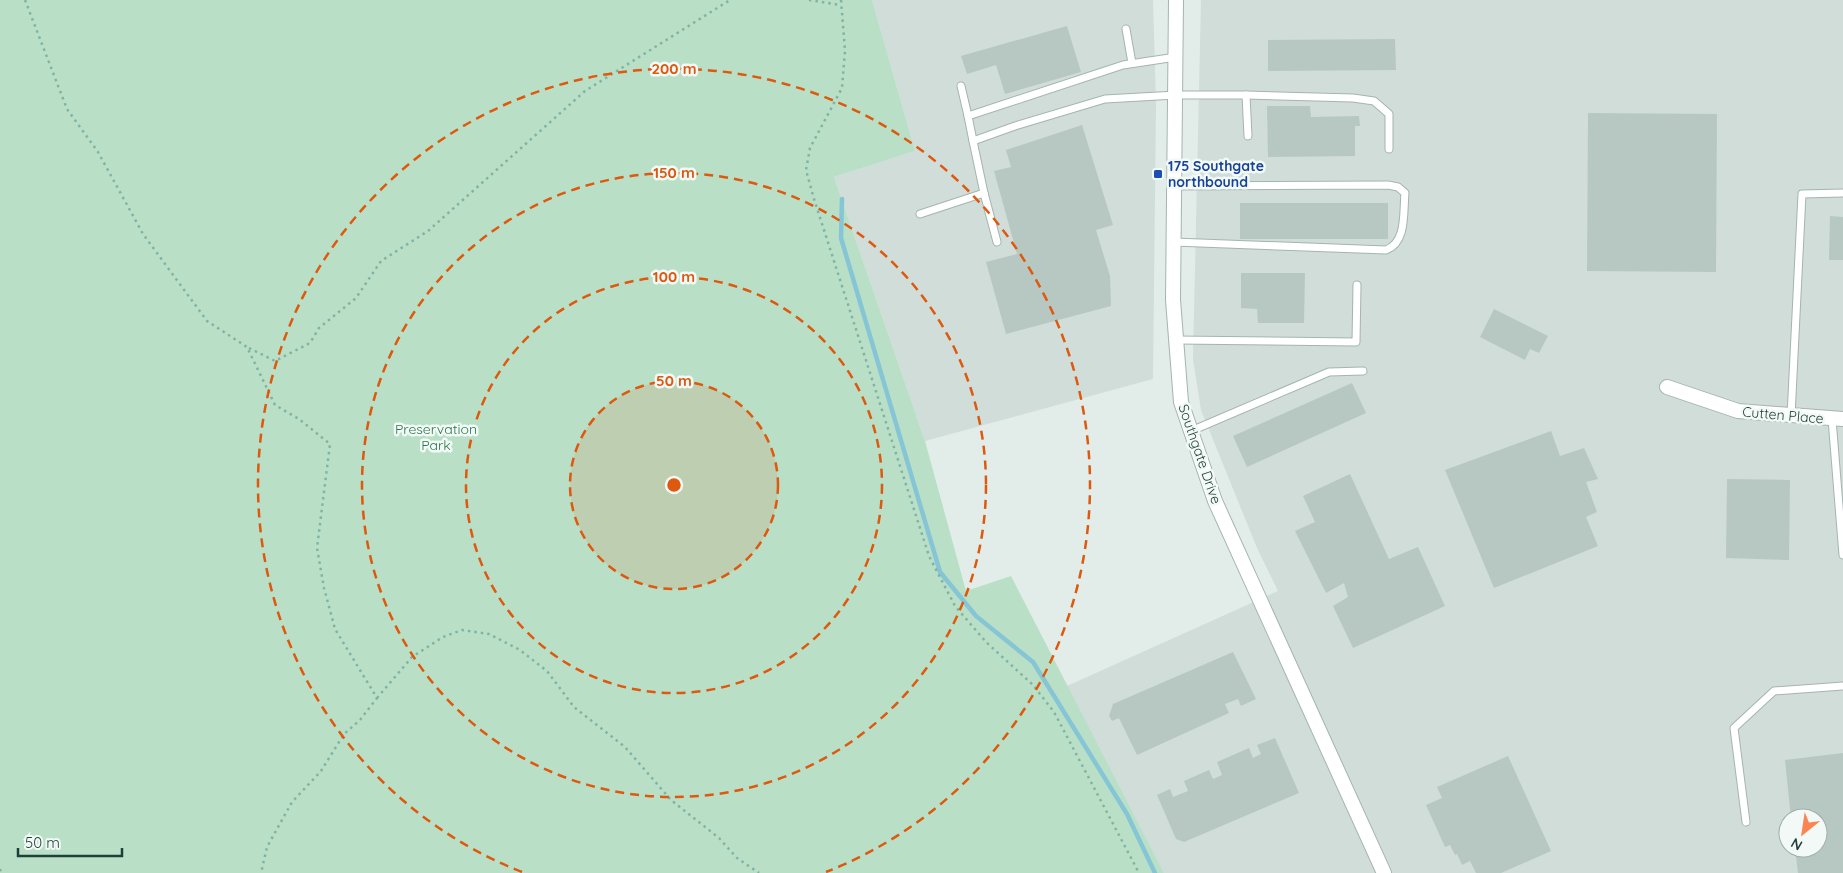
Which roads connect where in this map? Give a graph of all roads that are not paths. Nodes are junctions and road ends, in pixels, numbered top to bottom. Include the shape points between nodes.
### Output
1 (1176, 0) edge
2 (1126, 29) dead end
3 (1176, 57) junction
4 (1132, 63) junction
5 (961, 86) dead end
6 (1176, 95) junction
7 (1246, 95) junction
8 (968, 116) junction
9 (1248, 136) dead end
10 (973, 141) junction
11 (1389, 149) dead end
12 (1174, 186) junction
13 (984, 193) junction
14 (1843, 193) edge
15 (920, 214) dead end
16 (997, 242) dead end
17 (1174, 242) junction
18 (1357, 285) dead end
19 (1176, 340) junction
20 (1363, 371) dead end
21 (1667, 386) dead end
22 (1791, 416) junction
23 (1837, 419) edge
24 (1191, 431) junction
25 (1840, 471) edge
26 (1842, 532) edge
27 (1843, 555) edge
28 (1843, 686) edge
29 (1746, 822) dead end
30 (1384, 873) edge

1 - 3 street, Southgate Drive
2 - 4 lane
3 - 4 lane
3 - 6 street, Southgate Drive
4 - 8 lane
5 - 8 lane
6 - 7 lane
6 - 10 lane via 1105,99
6 - 12 street, Southgate Drive
7 - 9 lane
7 - 11 lane via 1374,101 1389,114
8 - 10 lane
10 - 13 lane
12 - 17 street, Southgate Drive
12 - 17 lane via 1388,184 1398,186 1405,193 1400,239 1386,250
13 - 15 lane
13 - 16 lane
14 - 22 lane via 1802,194
17 - 19 street, Southgate Drive
18 - 19 lane via 1356,342
19 - 24 street, Southgate Drive via 1181,402
20 - 24 lane via 1328,372
21 - 22 street, Cutten Place via 1738,411
22 - 23 street, Cutten Place
23 - 25 lane
24 - 30 street, Southgate Drive via 1218,508
25 - 26 lane
26 - 27 lane
28 - 29 lane via 1774,691 1734,728

